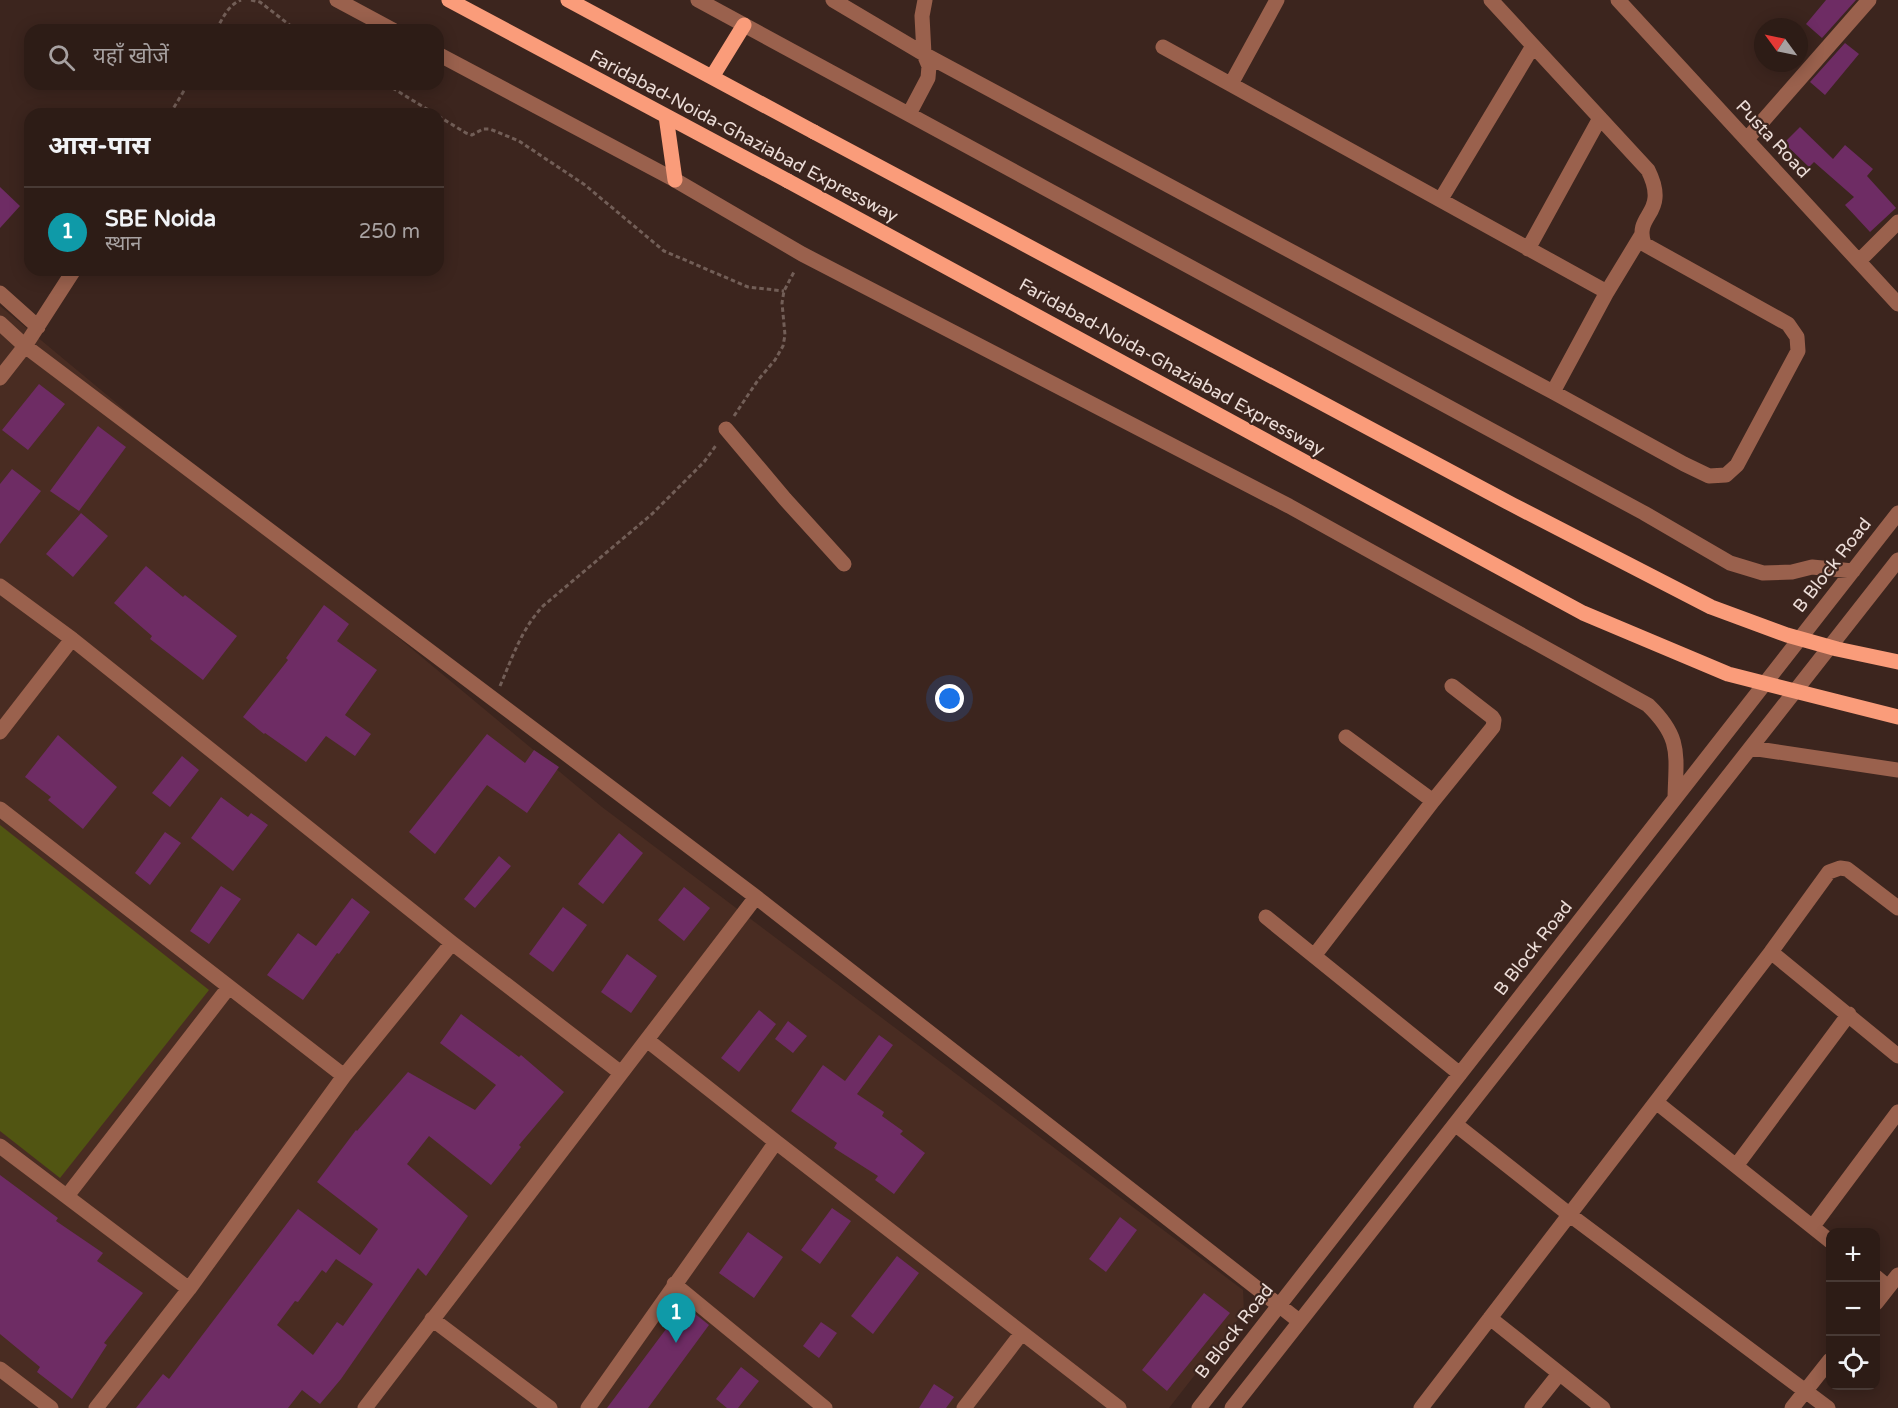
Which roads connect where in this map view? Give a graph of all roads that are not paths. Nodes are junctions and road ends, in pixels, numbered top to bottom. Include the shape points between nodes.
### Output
1 (337, 0) edge
2 (449, 0) edge
3 (568, 0) edge
4 (698, 0) edge
5 (833, 0) edge
6 (925, 0) edge
7 (1277, 0) edge
8 (1491, 0) edge
9 (1618, 0) edge
10 (1869, 0) edge
11 (382, 24) edge
12 (744, 25) junction
13 (1533, 46) junction
14 (1163, 47) dead end
15 (924, 54) junction
16 (444, 57) edge
17 (712, 77) junction
18 (1230, 84) junction
19 (909, 114) junction
20 (666, 116) junction
21 (1600, 118) junction
22 (1747, 140) junction
23 (675, 180) junction
24 (1441, 200) junction
25 (1898, 222) edge
26 (1641, 236) junction
27 (1528, 249) junction
28 (1859, 261) junction
29 (70, 276) edge
30 (1608, 292) junction
31 (0, 293) edge
32 (1898, 304) edge
33 (0, 323) edge
34 (38, 327) junction
35 (25, 346) junction
36 (0, 378) edge
37 (1553, 392) junction
38 (726, 429) road end
39 (1898, 513) edge
40 (1898, 560) edge
41 (844, 564) dead end
42 (1852, 571) junction
43 (1892, 577) edge
44 (0, 586) edge
45 (72, 639) junction
46 (1898, 662) edge
47 (1452, 686) dead end
48 (1898, 717) edge
49 (0, 732) edge
50 (1346, 737) dead end
51 (1751, 748) junction
52 (1898, 770) edge
53 (1676, 798) junction
54 (1433, 801) junction
55 (0, 809) edge
56 (756, 897) junction
57 (1898, 908) edge
58 (1266, 917) dead end
59 (452, 943) junction
60 (1771, 952) junction
61 (1314, 956) junction
62 (229, 987) junction
63 (1849, 1014) junction
64 (647, 1040) junction
65 (1898, 1056) edge
66 (621, 1073) junction
67 (1460, 1074) junction
68 (344, 1076) junction
69 (1656, 1102) junction
70 (1898, 1112) edge
71 (1455, 1124) junction
72 (776, 1142) junction
73 (0, 1146) edge
74 (1736, 1166) junction
75 (67, 1196) junction
76 (1569, 1215) junction
77 (1813, 1226) junction
78 (1826, 1237) edge
79 (1893, 1281) edge
80 (674, 1284) junction
81 (189, 1289) junction
82 (1880, 1298) edge
83 (1279, 1306) junction
84 (1490, 1318) junction
85 (432, 1319) junction
86 (1299, 1321) junction
87 (1021, 1334) junction
88 (1826, 1365) edge
89 (0, 1369) edge
90 (1560, 1374) junction
91 (1806, 1390) junction
92 (51, 1408) edge
93 (96, 1408) edge
94 (365, 1408) edge
95 (550, 1408) edge
96 (588, 1408) edge
97 (825, 1408) edge
98 (964, 1408) edge
99 (1119, 1408) edge
100 (1199, 1408) edge
101 (1232, 1408) edge
102 (1421, 1408) edge
103 (1532, 1408) edge
104 (1603, 1408) edge
105 (1792, 1408) edge
106 (1828, 1408) edge

1 - 11 street
2 - 20 main road, Faridabad-Noida-Ghaziabad Expressway
3 - 17 main road, Faridabad-Noida-Ghaziabad Expressway
4 - 12 street
5 - 15 street
6 - 15 street
7 - 18 street
8 - 13 street
9 - 22 street, Pusta Road
10 - 22 street
12 - 17 main road
12 - 19 street
13 - 21 street
13 - 24 street
14 - 18 street
15 - 19 street via 928,78
15 - 37 street
16 - 23 street
17 - 46 main road, Faridabad-Noida-Ghaziabad Expressway, bridge via 1711,607 1787,635
18 - 24 street
19 - 42 street via 1730,563 1762,573 1812,567
20 - 23 main road
20 - 48 main road, Faridabad-Noida-Ghaziabad Expressway, bridge via 1583,613 1728,674
21 - 26 street via 1648,170 1654,183 1655,201 1641,227
21 - 27 street
22 - 28 street, Pusta Road
23 - 53 street via 802,254 1289,506 1648,705 1664,720 1677,747
24 - 27 street
25 - 28 street
26 - 30 street
26 - 37 street via 1652,250 1788,324 1797,337 1798,351 1737,465 1726,475 1709,476
27 - 30 street
28 - 32 street, Pusta Road
29 - 34 street
30 - 37 street
31 - 34 street
33 - 35 street
34 - 35 street
35 - 36 street
35 - 56 street
38 - 41 street
39 - 42 street, B Block Road
40 - 43 street
42 - 53 street, B Block Road
43 - 51 street
44 - 45 street
45 - 49 street
45 - 59 street
47 - 54 street via 1495,723
50 - 54 street
51 - 52 street
51 - 71 street
53 - 67 street, B Block Road
54 - 61 street
55 - 62 street
56 - 64 street
56 - 83 street
57 - 60 street via 1855,873 1834,869
58 - 61 street
59 - 66 street
59 - 68 street
60 - 63 street
60 - 69 street
61 - 67 street
62 - 68 street
62 - 75 street
63 - 65 street
63 - 74 street
64 - 66 street
64 - 72 street
66 - 85 street
67 - 83 street, B Block Road
68 - 81 street
69 - 74 street
69 - 76 street
70 - 77 street
71 - 76 street
71 - 86 street
72 - 80 street
72 - 87 street
73 - 75 street
74 - 77 street
75 - 81 street
76 - 84 street
76 - 91 street
77 - 78 street
79 - 82 street
80 - 96 street
80 - 97 street
81 - 93 street
83 - 86 street
83 - 100 street, B Block Road
84 - 90 street
84 - 102 street
85 - 94 street
85 - 95 street
86 - 101 street
87 - 98 street
87 - 99 street
88 - 91 street
89 - 92 street
90 - 103 street
90 - 104 street
91 - 105 street
91 - 106 street

